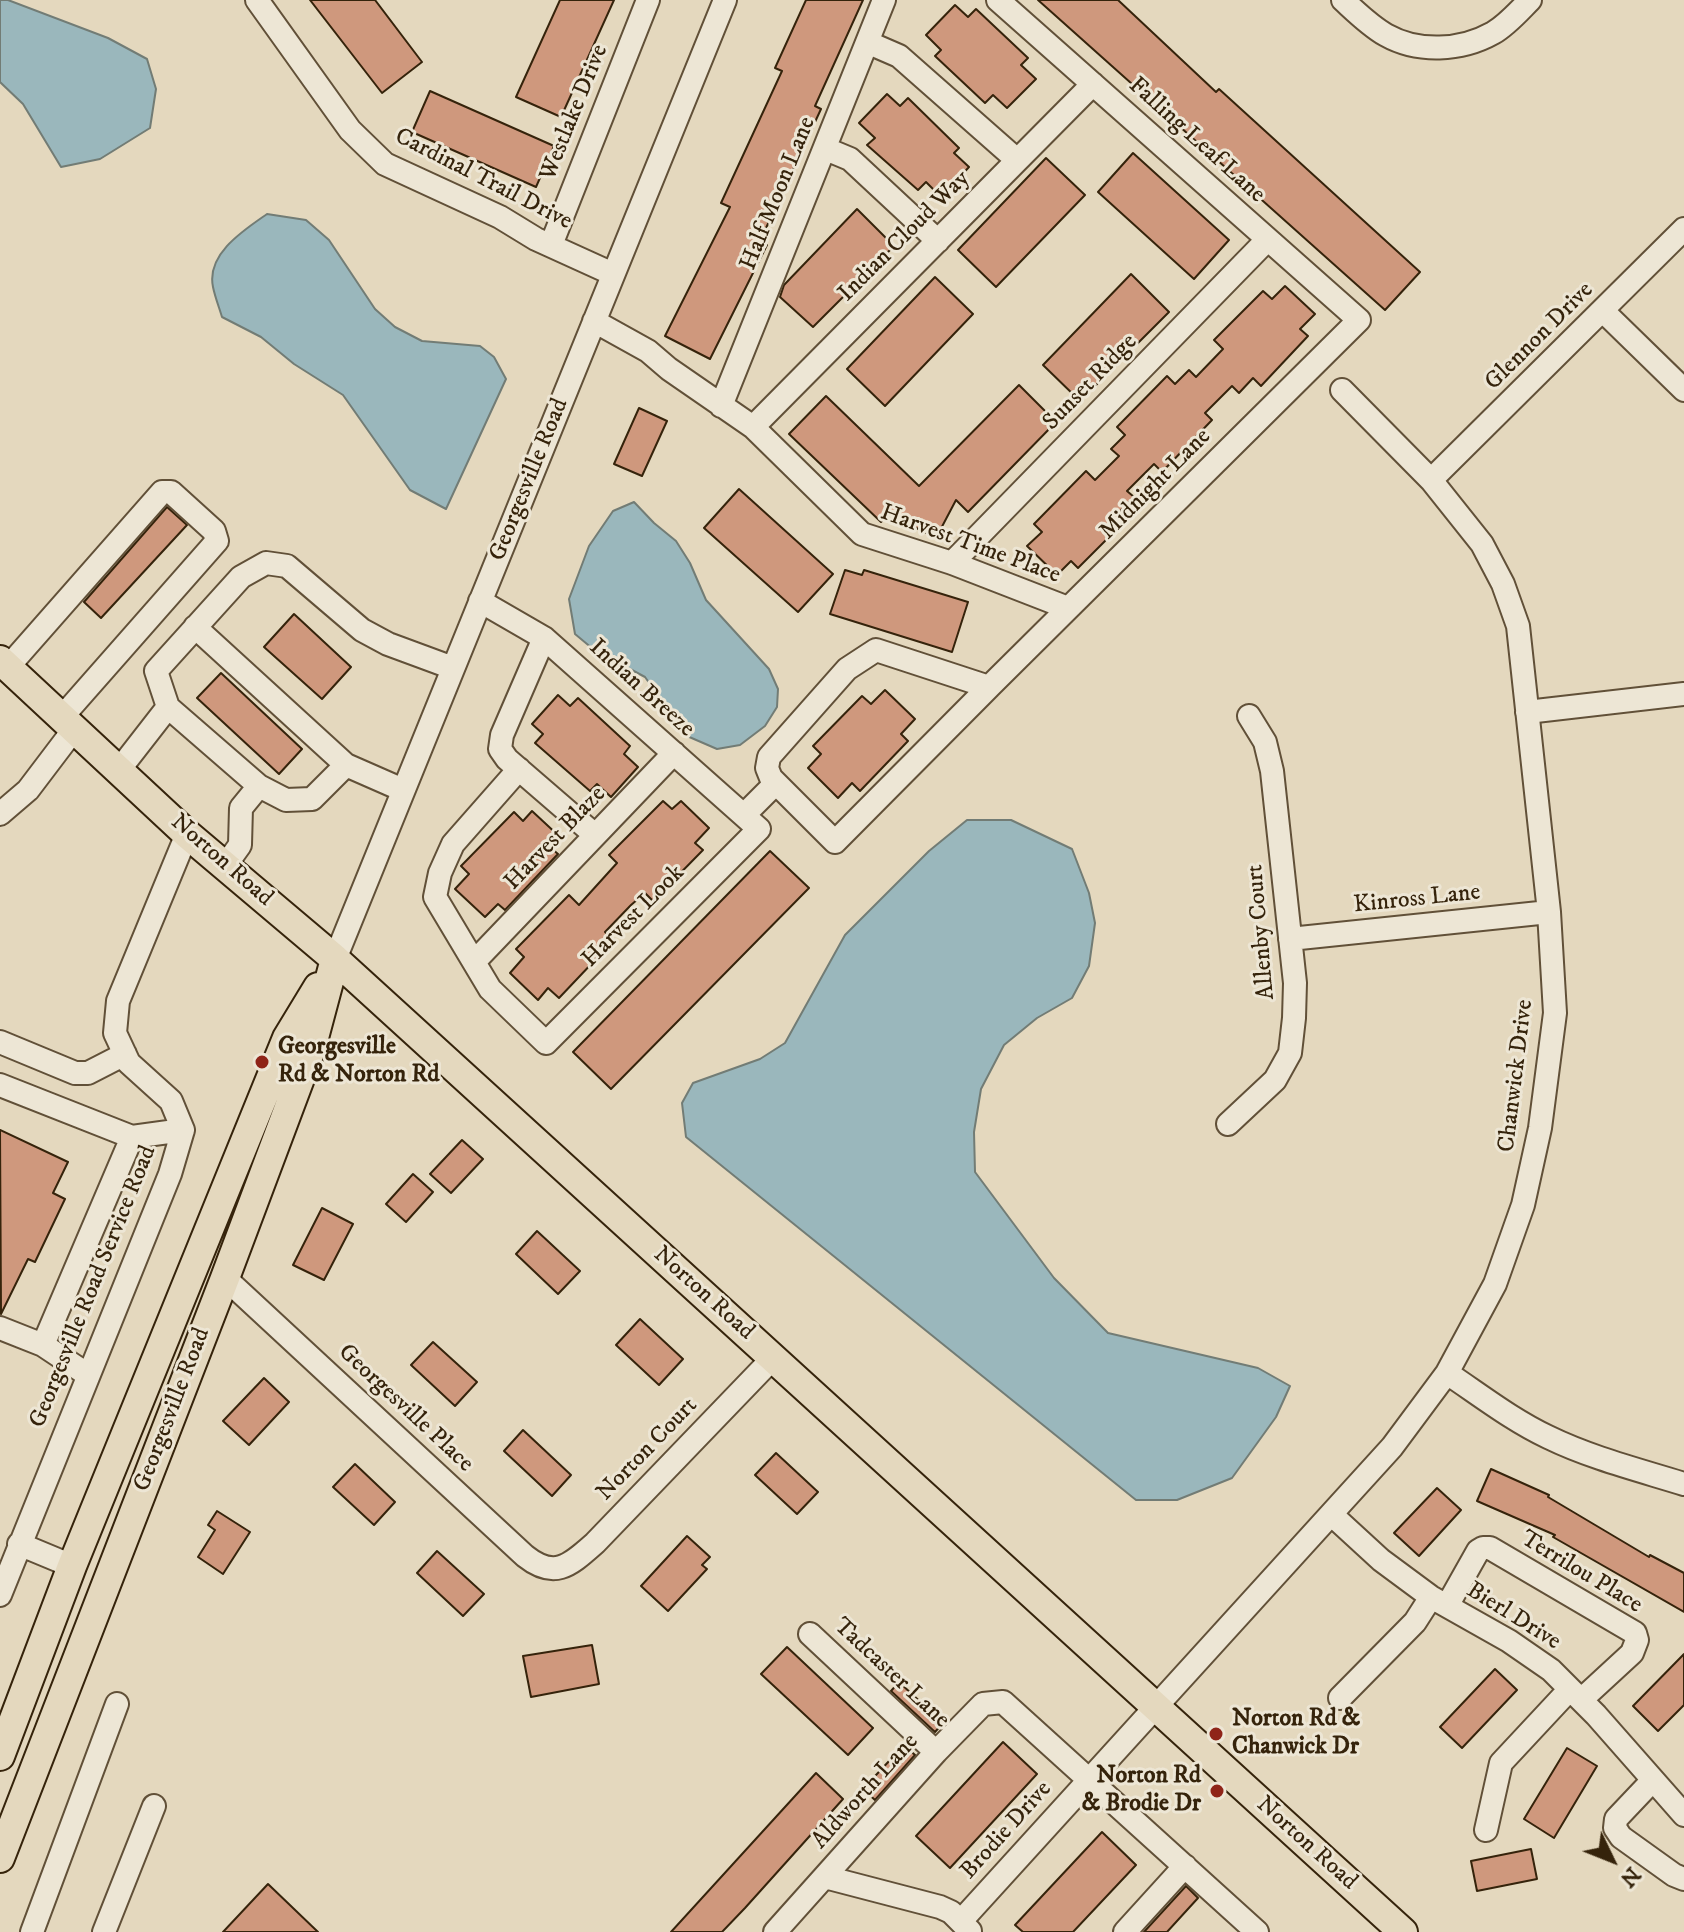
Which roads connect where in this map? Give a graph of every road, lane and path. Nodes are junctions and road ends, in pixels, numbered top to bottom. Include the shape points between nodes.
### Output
1 (257, 0) edge
2 (648, 0) edge
3 (725, 0) edge
4 (884, 0) edge
5 (998, 0) edge
6 (1343, 0) edge
7 (1523, 7) edge
8 (869, 43) junction
9 (1093, 84) junction
10 (826, 149) junction
11 (1017, 160) junction
12 (1684, 229) edge
13 (1267, 240) junction
14 (938, 241) junction
15 (551, 245) junction
16 (613, 274) junction
17 (1603, 311) junction
18 (1359, 320) joint
19 (594, 321) junction
20 (1342, 390) dead end
21 (1684, 390) edge
22 (721, 406) junction
23 (753, 427) junction
24 (1431, 480) junction
25 (952, 563) junction
26 (480, 601) junction
27 (1068, 608) junction
28 (195, 627) junction
29 (544, 638) junction
30 (4, 664) edge
31 (453, 668) junction
32 (989, 687) junction
33 (1684, 694) edge
34 (168, 707) junction
35 (1527, 712) junction
36 (1249, 716) dead end
37 (69, 722) junction
38 (674, 753) junction
39 (346, 765) junction
40 (519, 769) junction
41 (119, 770) junction
42 (776, 783) junction
43 (259, 786) junction
44 (403, 790) junction
45 (0, 814) edge
46 (751, 822) junction
47 (187, 834) junction
48 (595, 835) junction
49 (225, 866) junction
50 (1549, 912) junction
51 (1290, 939) junction
52 (335, 959) junction
53 (475, 961) junction
54 (0, 1042) edge
55 (125, 1054) junction
56 (0, 1085) edge
57 (1228, 1124) dead end
58 (183, 1130) junction
59 (132, 1137) junction
60 (225, 1278) junction
61 (0, 1328) edge
62 (43, 1345) junction
63 (773, 1358) junction
64 (1447, 1373) junction
65 (88, 1375) junction
66 (1684, 1484) edge
67 (1332, 1515) junction
68 (19, 1544) junction
69 (72, 1566) junction
70 (554, 1569) joint
71 (0, 1595) edge
72 (1439, 1602) junction
73 (810, 1634) dead end
74 (1575, 1695) junction
75 (1340, 1698) dead end
76 (117, 1704) dead end
77 (1156, 1706) junction
78 (936, 1752) junction
79 (0, 1756) edge
80 (1089, 1778) junction
81 (1652, 1781) junction
82 (154, 1806) dead end
83 (1684, 1815) edge
84 (1486, 1830) dead end
85 (0, 1858) edge
86 (1185, 1866) junction
87 (825, 1877) junction
88 (1684, 1879) edge
89 (966, 1926) edge
90 (32, 1932) edge
91 (104, 1932) edge
92 (775, 1932) edge
93 (1125, 1932) edge
94 (1257, 1932) edge
95 (1403, 1932) edge

1 - 15 street, Cardinal Trail Drive via 350,130 385,164
2 - 15 street, Westlake Drive
3 - 16 street, Georgesville Road
4 - 8 street, Half Moon Lane
5 - 9 street, Falling Leaf Lane
6 - 7 street via 1387,35 1439,48 1493,32
8 - 10 street, Half Moon Lane
8 - 11 street via 899,56
9 - 11 street, Indian Cloud Way
9 - 13 street, Falling Leaf Lane
10 - 14 street via 850,159
10 - 22 street, Half Moon Lane
11 - 14 street, Indian Cloud Way
12 - 17 street, Glennon Drive
13 - 18 street, Falling Leaf Lane
13 - 25 street, Sunset Ridge
14 - 23 street, Indian Cloud Way
15 - 16 street, Cardinal Trail Drive
16 - 19 street, Georgesville Road
17 - 21 street
17 - 24 street, Glennon Drive
18 - 27 street, Midnight Lane
19 - 22 street, Harvest Time Place via 648,351
19 - 26 street, Georgesville Road
20 - 24 street, Chanwick Drive
22 - 23 street, Harvest Time Place
23 - 25 street, Harvest Time Place via 862,534
24 - 35 street, Chanwick Drive via 1482,544 1503,584 1518,626
25 - 27 street, Harvest Time Place
26 - 29 street, Indian Breeze
26 - 31 street, Georgesville Road
27 - 32 street, Midnight Lane
28 - 31 street via 241,577 266,563 287,566 362,630
28 - 34 street via 156,671
28 - 39 street
29 - 38 street, Indian Breeze
29 - 40 street via 502,735 500,749
30 - 37 main road, Norton Road
30 - 37 street via 162,492 171,492 214,531 217,541
31 - 44 street, Georgesville Road
32 - 42 street via 876,650 847,669 769,757 767,768
32 - 42 street, Midnight Lane via 835,842
33 - 35 street
34 - 41 street
34 - 43 street
35 - 50 street, Chanwick Drive
36 - 51 street, Allenby Court via 1265,742 1272,771
37 - 41 main road, Norton Road
37 - 45 street via 28,790
38 - 46 street, Indian Breeze
38 - 48 street, Harvest Blaze
39 - 43 street via 312,799 286,800
39 - 44 street
40 - 48 street
40 - 53 street via 453,844 440,873 435,897
41 - 47 main road, Norton Road
42 - 46 street
43 - 49 street via 241,808 240,845
44 - 52 street, Georgesville Road
46 - 53 street, Harvest Look via 546,1043 490,989
47 - 49 main road, Norton Road
47 - 55 street, Georgesville Road Service Road via 118,1001 115,1033
48 - 53 street, Harvest Blaze
49 - 52 main road, Norton Road
50 - 51 street, Kinross Lane
50 - 64 street, Chanwick Drive via 1555,1013 1540,1128 1523,1205 1495,1284
51 - 57 street, Allenby Court via 1295,983 1290,1053 1275,1080
52 - 60 main road, Georgesville Road via 311,1049
52 - 63 main road, Norton Road
52 - 69 main road, Georgesville Road via 287,1038
54 - 55 street via 75,1073 88,1073
55 - 58 street, Georgesville Road Service Road via 171,1101
56 - 59 street
58 - 59 street
58 - 65 street, Georgesville Road Service Road
59 - 62 street
60 - 70 street, Georgesville Place via 525,1556
60 - 85 main road, Georgesville Road
61 - 62 street
62 - 65 street
63 - 70 street, Norton Court via 595,1543 566,1567
63 - 77 main road, Norton Road
64 - 66 street via 1547,1437
64 - 67 street, Chanwick Drive
65 - 68 street, Georgesville Road Service Road
67 - 72 street, Bierl Drive via 1381,1560
67 - 77 street, Chanwick Drive
68 - 69 street
68 - 71 street, Georgesville Road Service Road
69 - 79 main road, Georgesville Road
72 - 74 street, Bierl Drive via 1509,1641 1551,1670
72 - 74 street, Terrilou Place via 1478,1551 1490,1548 1635,1633 1632,1653
72 - 75 street
73 - 78 street, Tadcaster Lane
74 - 81 street, Bierl Drive
74 - 84 street via 1501,1763
76 - 90 street
77 - 80 street, Brodie Drive
77 - 95 main road, Norton Road
78 - 80 street, Aldworth Lane via 983,1704 1003,1702
78 - 87 street, Aldworth Lane
80 - 86 street
80 - 89 street, Brodie Drive
81 - 83 street, Bierl Drive
81 - 88 street via 1616,1819 1615,1828
82 - 91 street
86 - 93 street
86 - 94 street
87 - 89 street via 940,1907
87 - 92 street, Aldworth Lane

